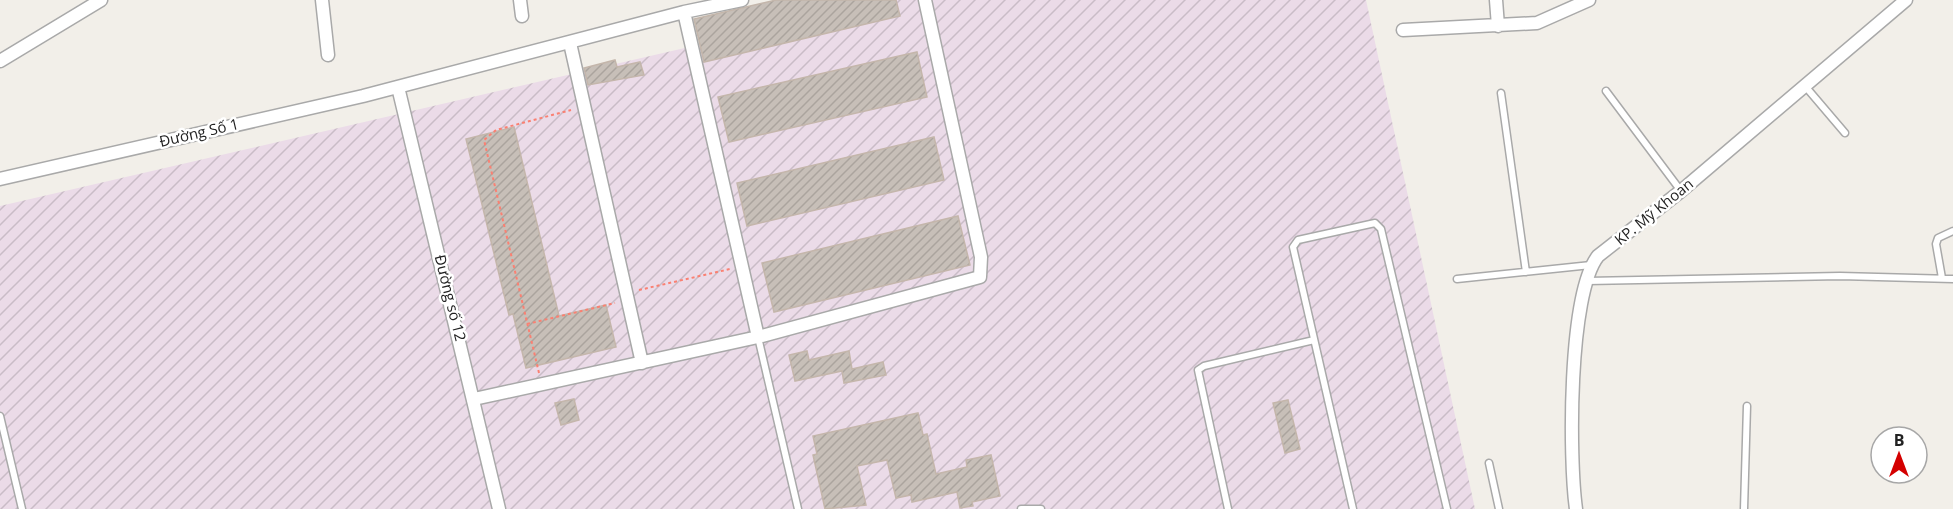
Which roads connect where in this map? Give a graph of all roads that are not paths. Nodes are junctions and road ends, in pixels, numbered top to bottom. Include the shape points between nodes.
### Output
1 (101, 0) edge
2 (322, 0) edge
3 (520, 0) edge
4 (742, 0) edge
5 (925, 0) edge
6 (1496, 0) edge
7 (1589, 0) edge
8 (1896, 2) edge
9 (684, 12) junction
10 (522, 16) dead end
11 (1498, 26) junction
12 (1403, 30) dead end
13 (570, 43) junction
14 (328, 55) dead end
15 (0, 61) edge
16 (1804, 85) junction
17 (398, 87) junction
18 (1606, 91) dead end
19 (1501, 93) dead end
20 (1845, 133) dead end
21 (0, 179) edge
22 (1681, 191) junction
23 (1953, 231) edge
24 (1591, 266) junction
25 (1526, 272) junction
26 (1942, 278) junction
27 (1457, 279) dead end
28 (1953, 279) edge
29 (1587, 281) junction
30 (758, 337) junction
31 (1314, 340) junction
32 (642, 363) junction
33 (474, 399) junction
34 (1747, 406) dead end
35 (0, 416) edge
36 (1489, 463) dead end
37 (22, 509) edge
38 (499, 509) edge
39 (798, 509) edge
40 (1021, 509) edge
41 (1041, 509) edge
42 (1228, 509) edge
43 (1353, 509) edge
44 (1447, 509) edge
45 (1499, 509) edge
46 (1576, 509) edge
47 (1744, 509) edge

1 - 15 street
2 - 14 street
3 - 10 street
4 - 9 street, Đường Số 1
5 - 30 street via 981,257 980,277
6 - 11 street
7 - 11 street via 1537,23
8 - 16 street, KP. Mỹ Khoan
9 - 13 street, Đường Số 1
9 - 30 street
11 - 12 street
13 - 17 street, Đường Số 1
13 - 32 street
16 - 20 lane
16 - 22 street, KP. Mỹ Khoan
17 - 21 street, Đường Số 1
17 - 33 street, Đường số 12
18 - 22 lane
19 - 25 lane
22 - 24 street, KP. Mỹ Khoan via 1598,256
23 - 26 lane via 1938,238 1935,244
24 - 25 lane
24 - 29 street
25 - 27 lane
26 - 28 lane
26 - 29 lane
29 - 46 street via 1579,320 1572,404
30 - 32 street
30 - 39 lane
31 - 42 lane via 1198,370
31 - 43 lane
31 - 44 lane via 1294,244 1378,224
32 - 33 street
33 - 38 street, Đường số 12
34 - 47 lane
35 - 37 lane
36 - 45 lane
40 - 41 lane

